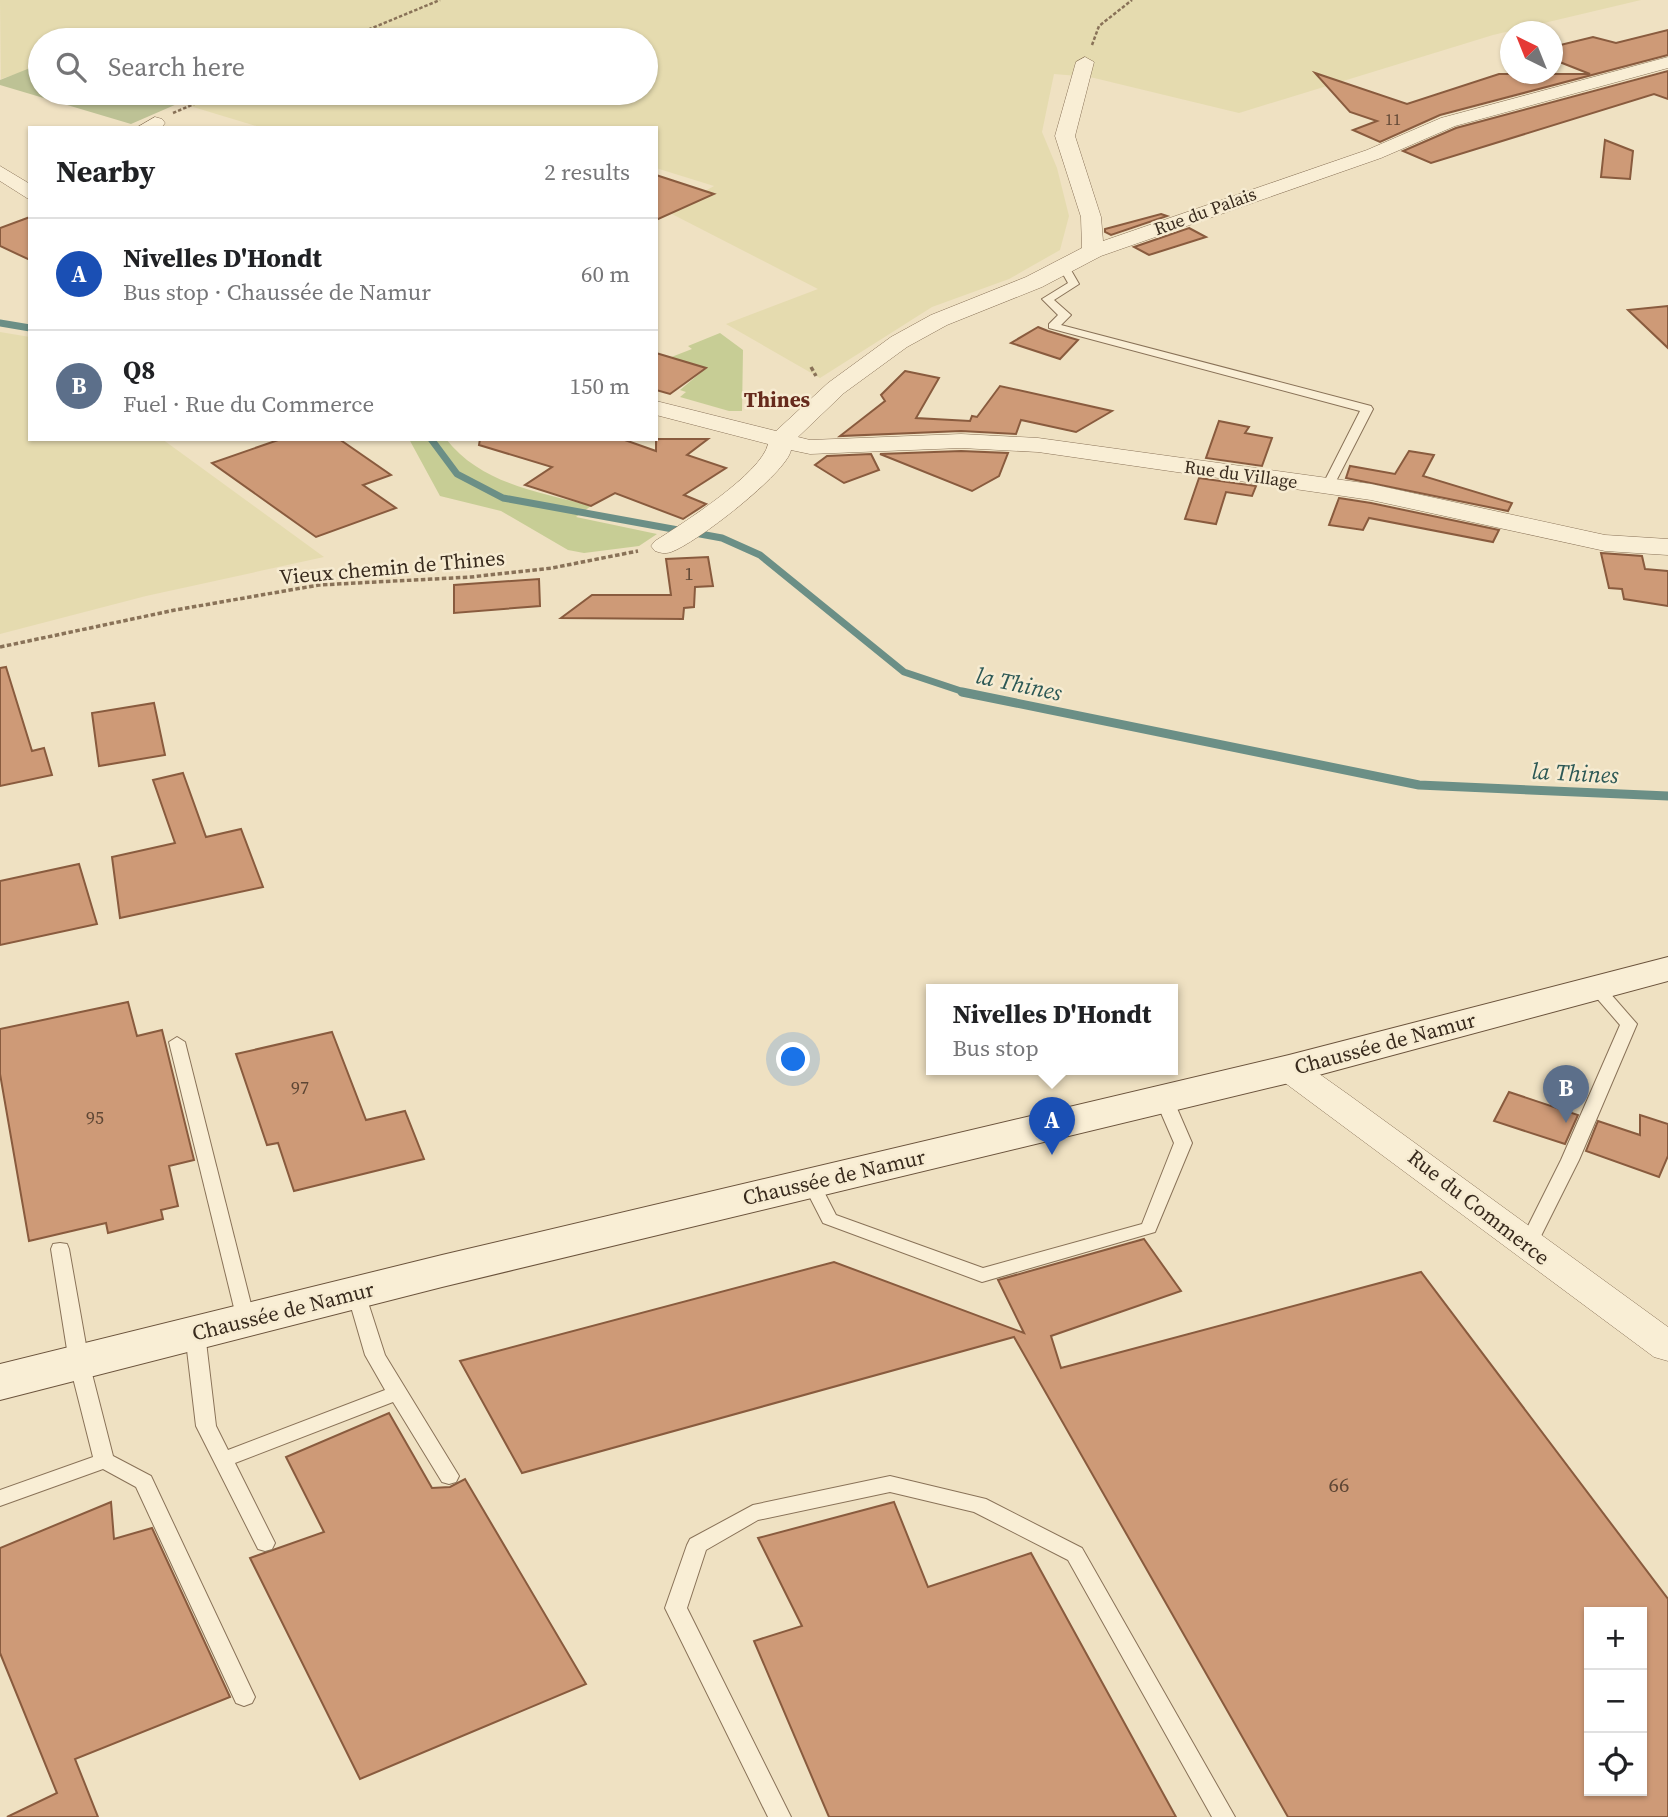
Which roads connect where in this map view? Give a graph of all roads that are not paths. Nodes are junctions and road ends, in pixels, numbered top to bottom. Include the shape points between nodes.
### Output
1 (1085, 62) road end
2 (1668, 62) edge
3 (0, 172) edge
4 (26, 187) edge
5 (1093, 251) junction
6 (1064, 267) junction
7 (658, 409) edge
8 (779, 447) junction
9 (1328, 486) junction
10 (664, 546) road end
11 (1668, 547) edge
12 (1665, 972) edge
13 (1596, 988) junction
14 (177, 1042) dead end
15 (1289, 1069) junction
16 (1164, 1098) junction
17 (811, 1182) junction
18 (1527, 1246) junction
19 (60, 1250) dead end
20 (356, 1293) junction
21 (246, 1320) junction
22 (195, 1333) junction
23 (1668, 1347) edge
24 (79, 1362) junction
25 (0, 1382) edge
26 (397, 1393) junction
27 (222, 1460) junction
28 (104, 1461) junction
29 (449, 1476) dead end
30 (0, 1498) edge
31 (265, 1543) dead end
32 (244, 1697) dead end
33 (780, 1817) edge
34 (1224, 1817) edge

1 - 5 street via 1065,136 1091,217
2 - 5 street, Rue du Palais via 1448,122 1374,154
3 - 4 street
5 - 6 street, Rue du Palais
6 - 8 street, Rue du Palais via 899,342 836,388
6 - 9 lane via 1074,284 1047,299 1065,315 1053,326 1367,410
7 - 8 street, Rue du Village
8 - 9 street, Rue du Village via 961,441 1038,445
8 - 10 street, Rue du Palais via 743,490
9 - 11 street, Rue du Village via 1605,543
12 - 13 main road, Chaussée de Namur
13 - 15 main road, Chaussée de Namur
13 - 18 lane via 1629,1024
14 - 21 lane
15 - 16 main road, Chaussée de Namur
15 - 18 street, Rue du Commerce via 1408,1152
16 - 17 main road, Chaussée de Namur
16 - 17 lane via 1184,1143 1149,1228 982,1275 829,1219
17 - 20 main road, Chaussée de Namur
18 - 23 street, Rue du Commerce
19 - 24 lane
20 - 21 main road, Chaussée de Namur
20 - 26 lane via 374,1355
21 - 22 main road, Chaussée de Namur
22 - 24 main road, Chaussée de Namur
22 - 27 lane via 206,1426
24 - 25 main road, Chaussée de Namur
24 - 28 lane
26 - 27 lane
26 - 29 lane
27 - 31 lane
28 - 30 lane
28 - 32 lane via 144,1482
33 - 34 lane via 676,1608 697,1545 753,1513 890,1484 979,1505 1075,1554

